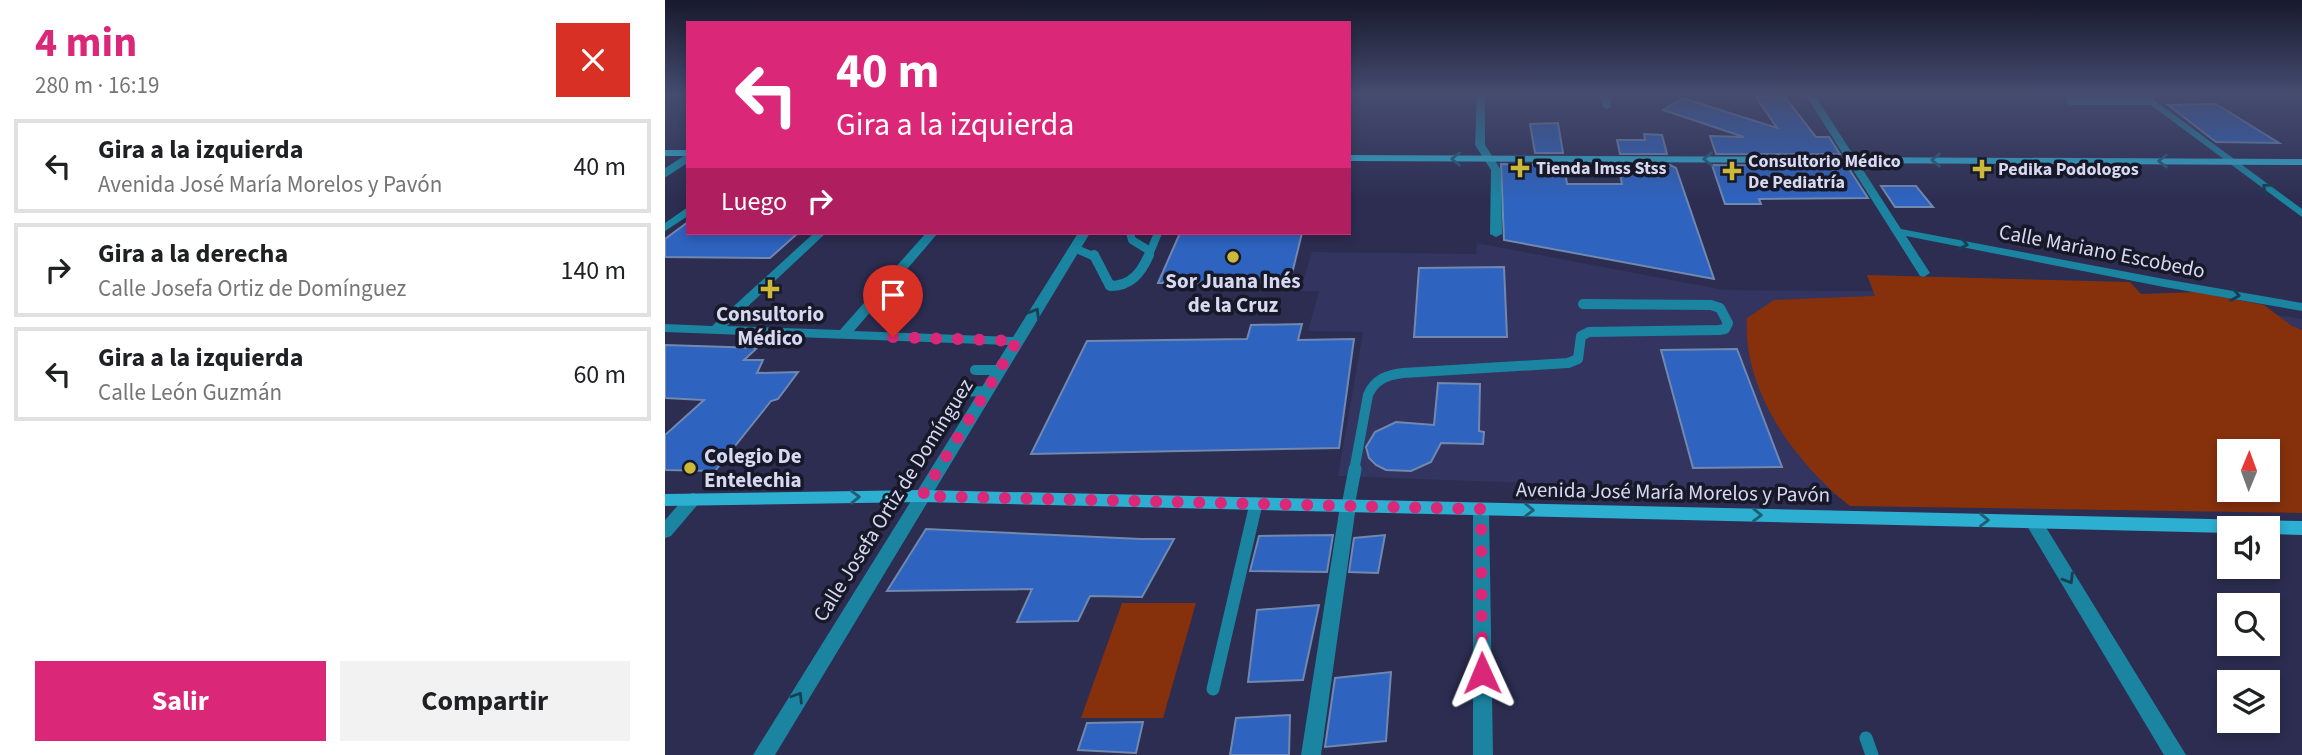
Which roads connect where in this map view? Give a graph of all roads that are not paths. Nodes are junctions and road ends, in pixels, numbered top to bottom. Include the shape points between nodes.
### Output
1 (1481, 129) edge
2 (1831, 129) edge
3 (2188, 129) edge
4 (668, 154) edge
5 (686, 155) edge
6 (686, 157) edge
7 (1351, 158) edge
8 (1491, 159) junction
9 (1850, 159) junction
10 (2232, 162) junction
11 (2302, 162) edge
12 (665, 173) edge
13 (686, 212) edge
14 (2302, 214) edge
15 (665, 228) edge
16 (1896, 231) junction
17 (1496, 234) dead end
18 (818, 235) edge
19 (930, 235) edge
20 (1083, 235) edge
21 (1130, 235) edge
22 (1157, 235) edge
23 (1074, 248) junction
24 (1150, 251) junction
25 (1923, 273) dead end
26 (1583, 304) dead end
27 (2302, 307) edge
28 (665, 328) edge
29 (715, 330) junction
30 (843, 335) junction
31 (1017, 341) junction
32 (975, 370) dead end
33 (1000, 370) junction
34 (986, 391) junction
35 (960, 392) dead end
36 (922, 496) junction
37 (693, 499) junction
38 (665, 500) edge
39 (1256, 504) junction
40 (1348, 506) junction
41 (1481, 509) junction
42 (2033, 521) junction
43 (2302, 528) edge
44 (665, 531) edge
45 (1213, 689) dead end
46 (1866, 738) dead end
47 (763, 755) edge
48 (1311, 755) edge
49 (1483, 755) edge
50 (1872, 755) edge
51 (2176, 755) edge

1 - 8 street via 1481,145
2 - 9 street
3 - 10 street
4 - 5 main road
6 - 12 lane
8 -> 7 main road
9 -> 8 main road
8 - 17 street via 1496,170
10 -> 9 main road
9 - 16 street
10 - 11 main road
14 -> 10 street
13 - 15 street
16 - 25 street
16 -> 27 street, Calle Mariano Escobedo
18 - 29 street
19 - 30 street
20 - 23 street, Calle Josefa Ortiz de Domínguez
21 - 24 lane
22 - 24 lane
23 - 24 lane via 1094,254 1107,282 1116,287 1135,281
31 -> 23 street, Calle Josefa Ortiz de Domínguez
26 - 40 lane via 1711,306 1720,308 1728,326 1719,330 1589,332 1581,336 1578,359 1568,363 1403,373 1380,379 1367,395
28 - 29 street
29 - 30 street
30 - 31 street
31 - 33 street, Calle Josefa Ortiz de Domínguez
32 - 33 lane
33 - 34 street, Calle Josefa Ortiz de Domínguez
34 - 35 lane
34 - 36 street, Calle Josefa Ortiz de Domínguez
37 -> 36 main road, Avenida José María Morelos y Pavón
36 - 39 main road, Avenida José María Morelos y Pavón
47 -> 36 street, Calle Josefa Ortiz de Domínguez
37 - 38 main road, Avenida José María Morelos y Pavón
37 - 44 street
39 - 40 main road, Avenida José María Morelos y Pavón
39 - 45 lane
40 - 41 main road, Avenida José María Morelos y Pavón
40 - 48 street
41 -> 42 main road, Avenida José María Morelos y Pavón
41 - 49 street
42 - 43 main road, Avenida José María Morelos y Pavón
42 -> 51 street
46 - 50 lane

